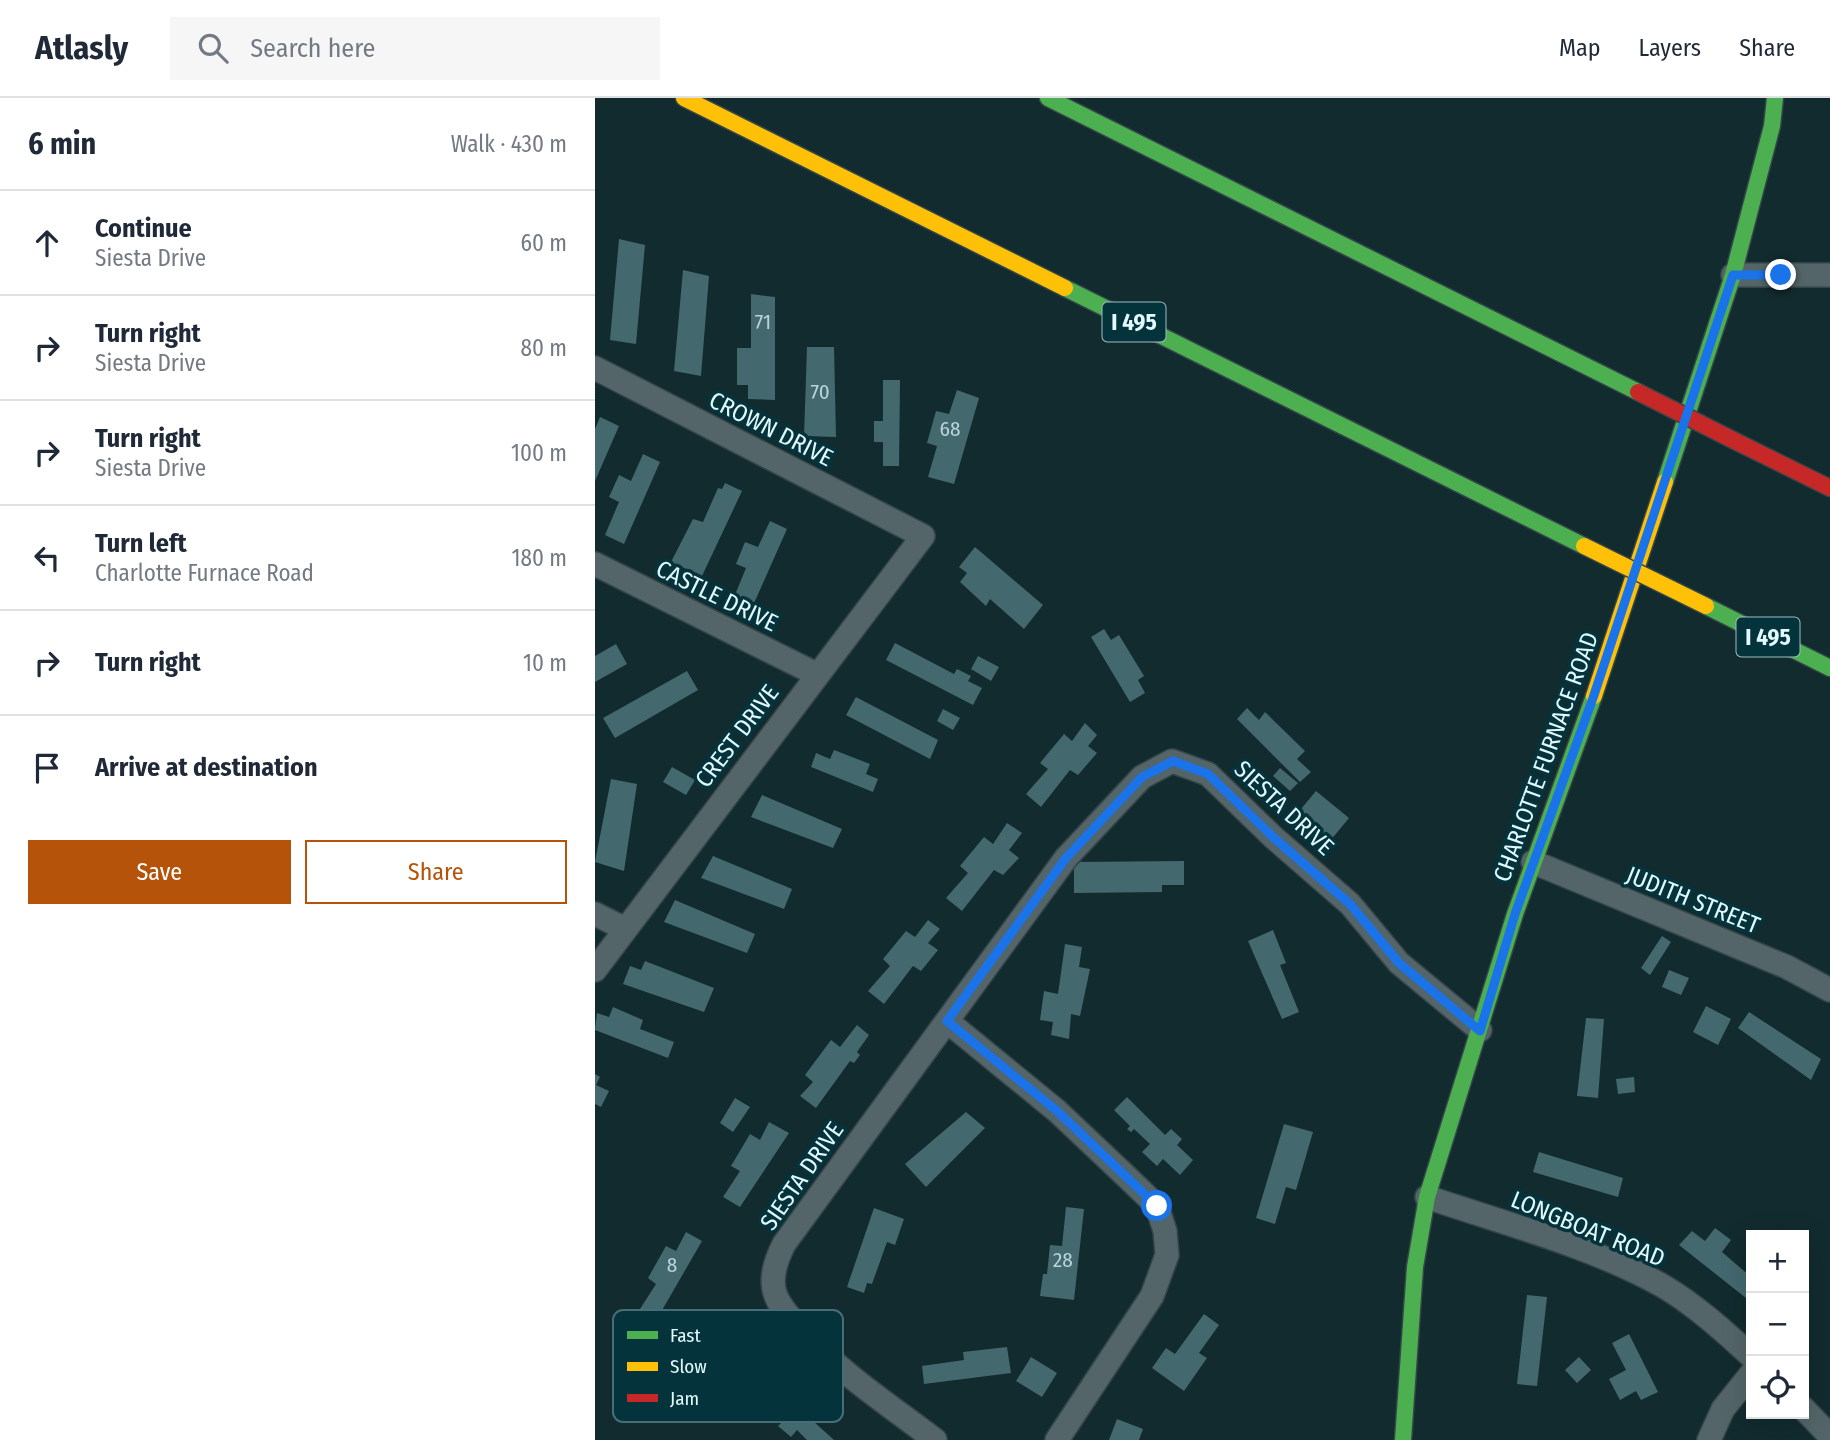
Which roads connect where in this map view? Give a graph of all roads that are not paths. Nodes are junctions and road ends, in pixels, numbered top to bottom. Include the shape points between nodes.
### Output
1 (684, 98) edge
2 (1048, 98) edge
3 (1776, 98) edge
4 (1733, 275) junction
5 (1830, 275) edge
6 (595, 368) edge
7 (1830, 488) edge
8 (923, 536) joint
9 (595, 564) edge
10 (1830, 668) edge
11 (816, 674) junction
12 (1533, 862) junction
13 (595, 914) edge
14 (625, 929) junction
15 (595, 970) edge
16 (1830, 990) edge
17 (947, 1021) junction
18 (1480, 1031) junction
19 (1427, 1197) junction
20 (786, 1310) edge
21 (1746, 1352) edge
22 (843, 1370) edge
23 (1746, 1380) edge
24 (1809, 1414) edge
25 (1830, 1436) edge
26 (935, 1440) edge
27 (1057, 1440) edge
28 (1403, 1440) edge
29 (1709, 1440) edge

1 - 10 main road, I 495, bridge
2 - 7 main road, bridge
3 - 4 main road, CHARLOTTE FURNACE ROAD
4 - 5 street
4 - 12 main road, CHARLOTTE FURNACE ROAD via 1593,698
6 - 8 street, CROWN DRIVE
8 - 11 street, CREST DRIVE
9 - 11 street, CASTLE DRIVE
11 - 14 street, CREST DRIVE
12 - 16 street, JUDITH STREET via 1787,967
12 - 18 main road, CHARLOTTE FURNACE ROAD
13 - 14 street
14 - 15 street, CREST DRIVE
17 - 18 street, SIESTA DRIVE via 1066,858 1142,777 1173,761 1208,774 1350,904 1399,963
17 - 20 street, SIESTA DRIVE via 784,1244 774,1273 776,1295
17 - 27 street via 1057,1111 1129,1179 1157,1206 1165,1231 1167,1255 1152,1296
18 - 19 main road, CHARLOTTE FURNACE ROAD
19 - 21 street, LONGBOAT ROAD via 1625,1267 1694,1307
19 - 28 main road, CHARLOTTE FURNACE ROAD via 1415,1267
22 - 26 street, SIESTA DRIVE
23 - 29 street via 1723,1409
24 - 25 street

